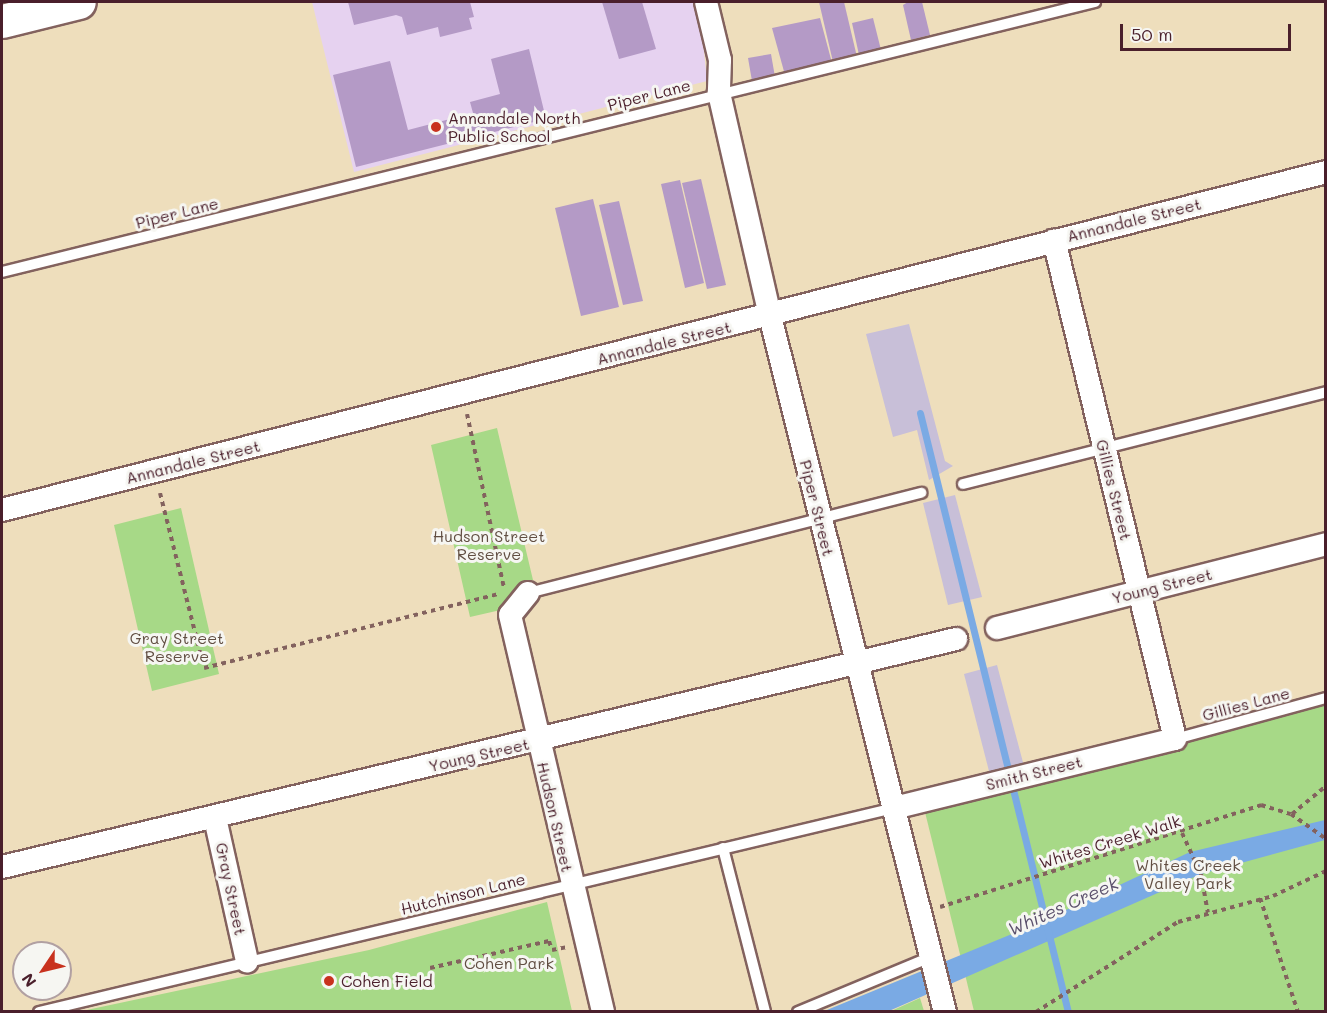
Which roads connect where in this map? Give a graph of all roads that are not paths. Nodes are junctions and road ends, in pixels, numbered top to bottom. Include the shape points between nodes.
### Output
1 (79, 2) edge
2 (706, 2) edge
3 (1095, 2) edge
4 (2, 21) edge
5 (719, 93) junction
6 (1326, 172) edge
7 (1054, 240) junction
8 (2, 272) edge
9 (770, 316) junction
10 (1326, 392) edge
11 (1104, 447) junction
12 (963, 484) dead end
13 (921, 493) dead end
14 (2, 510) edge
15 (819, 519) junction
16 (1326, 544) edge
17 (1139, 592) junction
18 (528, 593) joint
19 (998, 628) dead end
20 (956, 639) dead end
21 (856, 662) junction
22 (1326, 698) edge
23 (1175, 739) junction
24 (538, 741) junction
25 (894, 808) junction
26 (215, 818) junction
27 (723, 848) junction
28 (2, 867) edge
29 (570, 884) junction
30 (932, 959) junction
31 (247, 961) junction
32 (943, 1002) edge
33 (39, 1011) edge
34 (603, 1011) edge
35 (765, 1011) edge
36 (798, 1011) edge

1 - 4 main road
2 - 5 street, Piper Street via 720,60
3 - 5 lane, Piper Lane
5 - 8 lane, Piper Lane
5 - 9 street, Piper Street
6 - 7 street, Annandale Street
7 - 9 street, Annandale Street
7 - 11 street, Gillies Street
9 - 14 street, Annandale Street
9 - 15 street, Piper Street
10 - 11 lane
11 - 12 lane
11 - 17 street, Gillies Street
13 - 15 lane
15 - 18 lane
15 - 21 street, Piper Street
16 - 17 street, Young Street
17 - 19 street, Young Street
17 - 23 street, Gillies Street
18 - 24 street, Hudson Street via 510,615
20 - 21 street, Young Street
21 - 24 street, Young Street
21 - 25 street, Piper Street
22 - 23 lane, Gillies Lane
23 - 25 street, Smith Street
24 - 26 street, Young Street
24 - 29 street, Hudson Street
25 - 27 lane, Hutchinson Lane
25 - 30 street, Piper Street
26 - 28 street, Young Street
26 - 31 street, Gray Street
27 - 29 lane, Hutchinson Lane
27 - 35 lane
29 - 31 lane, Hutchinson Lane
29 - 34 street, Hudson Street
30 - 32 street, Piper Street
30 - 36 lane
31 - 33 lane, Hutchinson Lane

